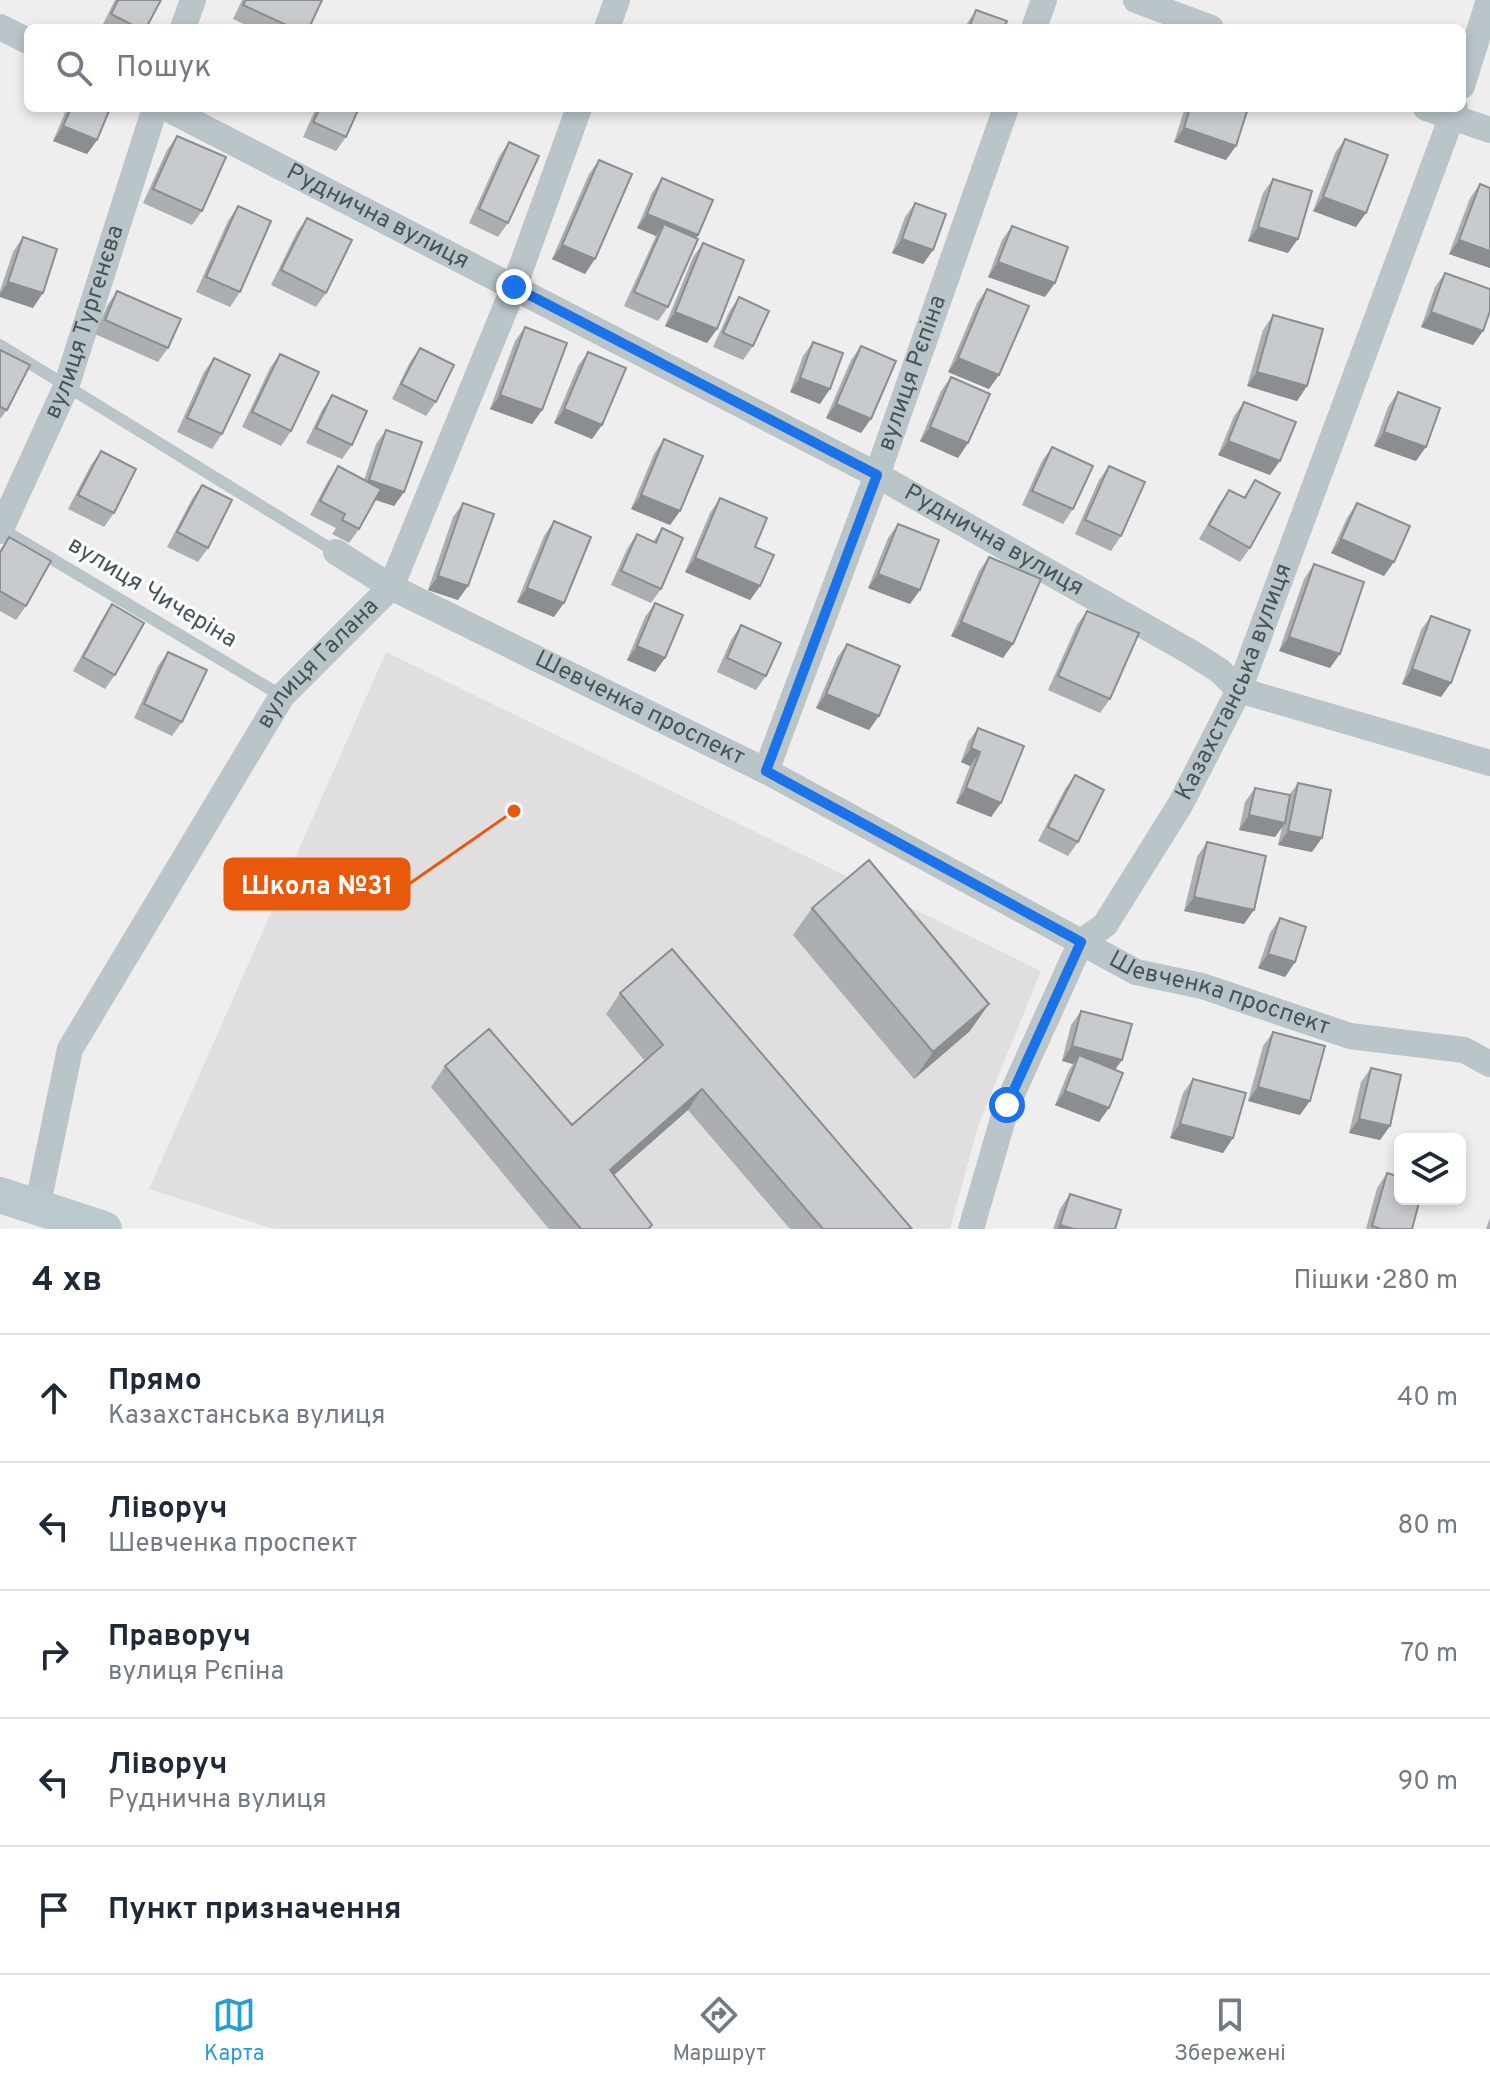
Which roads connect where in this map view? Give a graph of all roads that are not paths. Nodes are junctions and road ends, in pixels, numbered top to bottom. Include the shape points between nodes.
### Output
1 (193, 0) edge
2 (617, 0) edge
3 (1044, 0) edge
4 (1136, 0) edge
5 (1489, 0) edge
6 (184, 24) edge
7 (608, 24) edge
8 (1035, 24) edge
9 (1200, 24) edge
10 (0, 27) edge
11 (24, 39) edge
12 (1466, 73) edge
13 (154, 112) edge
14 (174, 112) edge
15 (578, 112) edge
16 (1005, 112) edge
17 (1454, 113) edge
18 (1490, 130) edge
19 (514, 287) junction
20 (0, 345) edge
21 (66, 387) junction
22 (877, 475) junction
23 (1, 529) edge
24 (336, 552) joint
25 (391, 587) junction
26 (1239, 690) junction
27 (282, 696) junction
28 (1490, 763) edge
29 (766, 771) junction
30 (1081, 942) junction
31 (1490, 1064) edge
32 (0, 1195) edge
33 (37, 1208) junction
34 (104, 1229) edge
35 (971, 1229) edge

1 - 6 street
2 - 7 street
3 - 8 street
4 - 9 street
5 - 12 street
10 - 11 street
13 - 21 street, вулиця Тургенєва
14 - 19 street, Руднична вулиця
15 - 19 street, вулиця Галана
16 - 22 street, вулиця Рєпіна
17 - 18 street
17 - 26 street, Казахстанська вулиця
19 - 22 street, Руднична вулиця
19 - 25 street, вулиця Галана
20 - 21 lane, Шевченка проспект
21 - 23 street, вулиця Тургенєва
21 - 24 lane, Шевченка проспект
22 - 26 street, Руднична вулиця via 1192,653
22 - 29 street, вулиця Рєпіна
23 - 27 lane, вулиця Чичеріна
24 - 25 street, Шевченка проспект
25 - 27 street, вулиця Галана
25 - 29 street, Шевченка проспект
26 - 28 street, Руднична вулиця
26 - 30 street, Казахстанська вулиця via 1180,805 1105,925
27 - 33 street, вулиця Галана via 70,1049
29 - 30 street, Шевченка проспект
30 - 31 street, Шевченка проспект via 1136,972 1202,986 1350,1036 1464,1050
30 - 35 street, Казахстанська вулиця via 1007,1105
32 - 33 street
33 - 34 street

